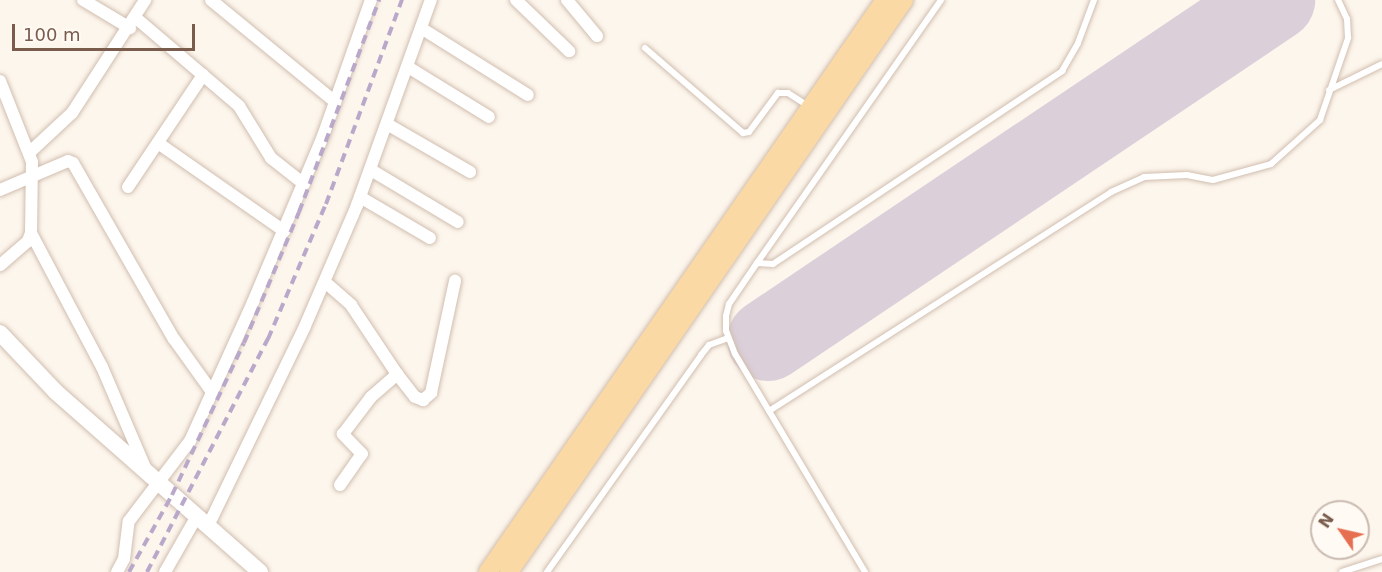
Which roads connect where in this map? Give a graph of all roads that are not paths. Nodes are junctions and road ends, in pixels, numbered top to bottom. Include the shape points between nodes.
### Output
1 (83, 0) edge
2 (145, 0) edge
3 (212, 0) edge
4 (371, 0) edge
5 (431, 0) edge
6 (516, 0) edge
7 (567, 0) edge
8 (885, 0) edge
9 (904, 0) edge
10 (941, 0) edge
11 (1094, 0) edge
12 (1338, 0) edge
13 (133, 23) junction
14 (421, 28) junction
15 (597, 36) dead end
16 (645, 48) dead end
17 (569, 51) dead end
18 (1382, 64) edge
19 (408, 67) junction
20 (203, 75) junction
21 (0, 81) edge
22 (1329, 90) junction
23 (528, 94) dead end
24 (335, 102) junction
25 (810, 108) junction
26 (489, 117) dead end
27 (387, 124) junction
28 (158, 143) junction
29 (30, 152) junction
30 (371, 170) junction
31 (470, 172) dead end
32 (32, 176) junction
33 (304, 184) junction
34 (128, 187) dead end
35 (0, 190) edge
36 (360, 197) junction
37 (458, 222) dead end
38 (284, 231) junction
39 (31, 233) junction
40 (430, 238) dead end
41 (757, 263) junction
42 (0, 265) edge
43 (455, 281) dead end
44 (324, 282) junction
45 (0, 333) edge
46 (728, 338) junction
47 (396, 374) junction
48 (213, 392) junction
49 (769, 411) junction
50 (154, 479) junction
51 (340, 485) dead end
52 (202, 521) junction
53 (1382, 559) edge
54 (117, 572) edge
55 (165, 572) edge
56 (260, 572) edge
57 (488, 572) edge
58 (509, 572) edge
59 (547, 572) edge
60 (865, 572) edge
61 (1342, 572) edge

1 - 13 street
2 - 13 street
3 - 24 street
4 - 24 street
5 - 14 street
6 - 17 street
7 - 15 street
8 - 25 main road
9 - 58 main road
10 - 41 lane
11 - 41 lane via 1078,43 1062,71 773,264
12 - 22 lane via 1347,19 1348,38
13 - 20 street
13 - 29 street via 72,113
14 - 19 street
14 - 23 street
16 - 25 lane via 743,133 749,132 778,93 788,93
18 - 22 lane
19 - 26 street
19 - 27 street
20 - 28 street
20 - 33 street via 248,115 271,158
21 - 29 street
22 - 49 lane via 1320,120 1271,164 1213,180 1187,175 1144,177 1111,192
24 - 33 street
25 - 57 main road
27 - 30 street
27 - 31 street
28 - 34 street
28 - 38 street
29 - 32 street
30 - 36 street
30 - 37 street
32 - 35 street
32 - 39 street
32 - 48 street via 73,163 174,339
33 - 38 street
36 - 40 street
36 - 44 street
38 - 48 street
39 - 42 street via 28,241
39 - 50 street via 102,367
41 - 46 lane via 729,304
43 - 47 street via 429,397 415,397
44 - 47 street via 351,305
44 - 52 street
45 - 50 street via 56,392
46 - 49 lane
46 - 59 lane via 709,345 701,355
47 - 51 street via 343,434 362,454
48 - 50 street via 190,441
49 - 60 lane
50 - 52 street
50 - 54 street via 129,521 124,559
52 - 55 street
52 - 56 street
53 - 61 lane

